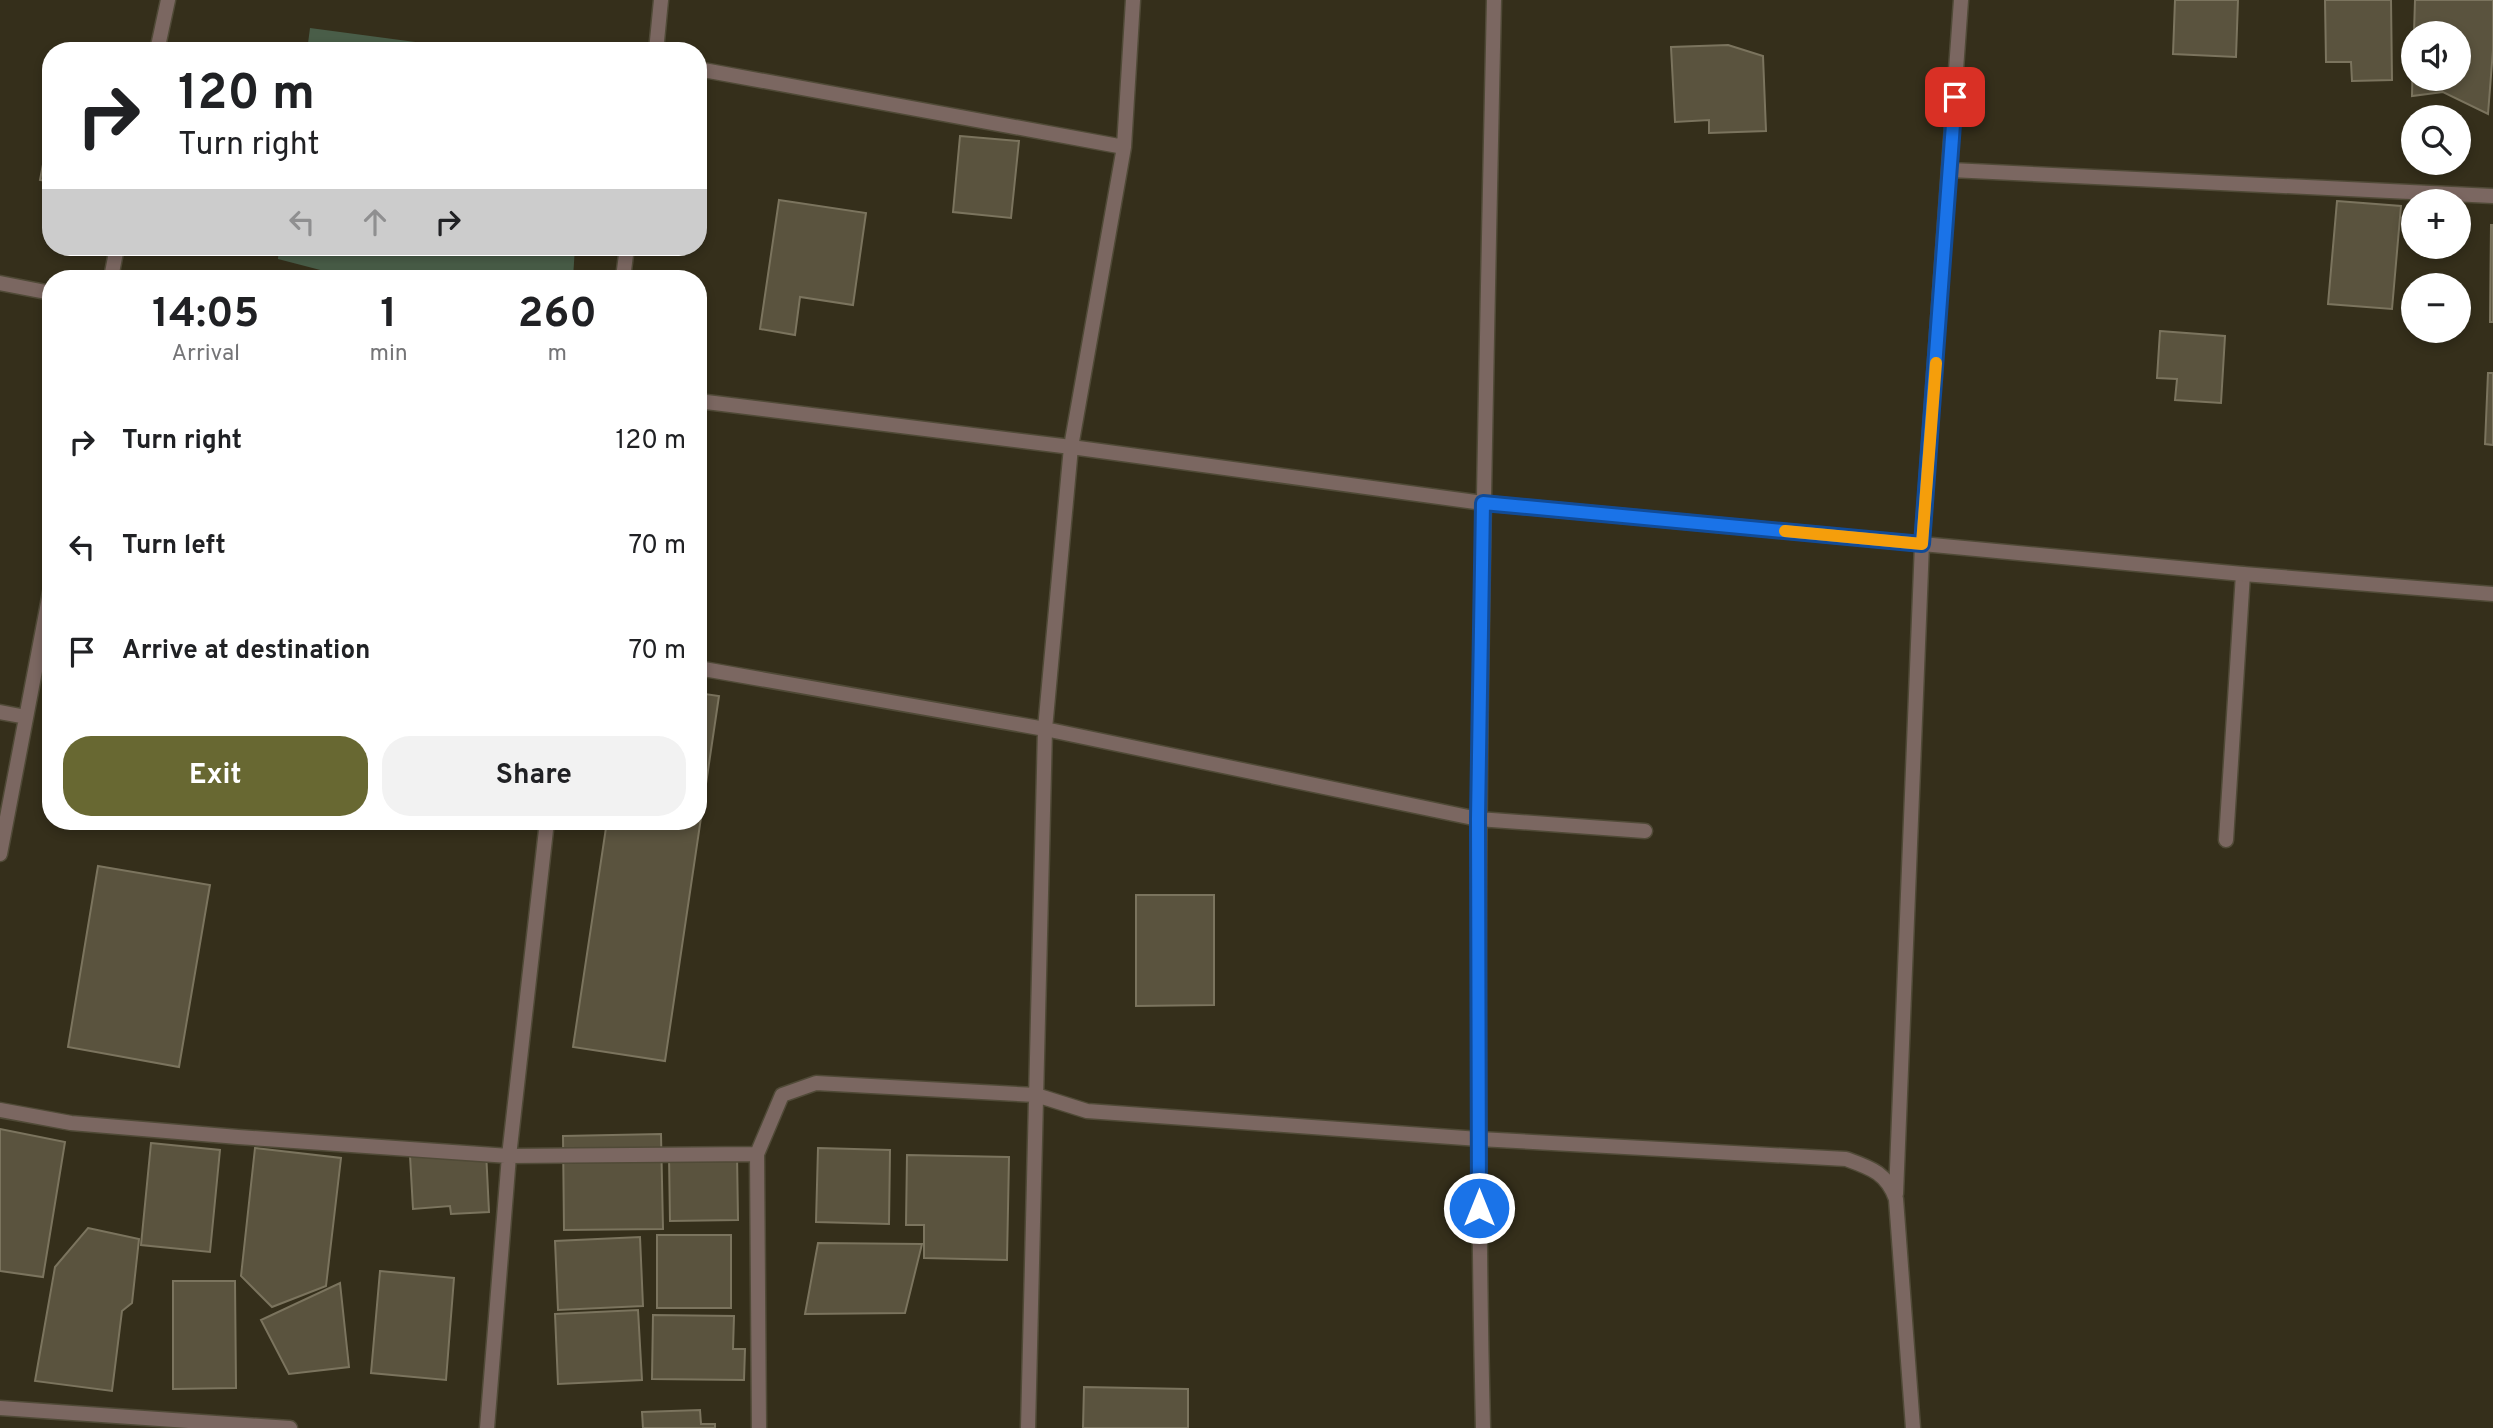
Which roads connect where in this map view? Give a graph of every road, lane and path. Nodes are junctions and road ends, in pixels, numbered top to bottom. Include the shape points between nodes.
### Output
1 (168, 0) edge
2 (662, 0) edge
3 (1133, 0) edge
4 (1494, 0) edge
5 (1961, 0) edge
6 (160, 42) edge
7 (657, 42) edge
8 (707, 71) edge
9 (1124, 147) junction
10 (1951, 170) junction
11 (2493, 195) edge
12 (0, 283) edge
13 (42, 291) edge
14 (707, 402) edge
15 (1071, 447) junction
16 (1483, 503) junction
17 (1922, 544) junction
18 (2243, 574) junction
19 (2493, 594) edge
20 (42, 634) edge
21 (707, 670) edge
22 (0, 712) edge
23 (26, 717) junction
24 (1045, 729) junction
25 (1478, 819) junction
26 (546, 830) edge
27 (1645, 831) dead end
28 (2226, 840) dead end
29 (0, 854) edge
30 (1036, 1095) junction
31 (0, 1110) edge
32 (1479, 1139) junction
33 (757, 1154) junction
34 (509, 1156) junction
35 (1896, 1199) junction
36 (0, 1408) edge
37 (290, 1428) edge
38 (487, 1428) edge
39 (759, 1428) edge
40 (1028, 1428) edge
41 (1483, 1428) edge
42 (1913, 1428) edge

1 - 6 street
2 - 7 street
3 - 9 street
4 - 16 street
5 - 10 street
8 - 9 street
9 - 15 street
10 - 11 street
10 - 17 street
12 - 13 street
14 - 15 street
15 - 16 street
15 - 24 street
16 - 17 street
16 - 25 street
17 - 18 street
17 - 35 street
18 - 19 street
18 - 28 street
20 - 23 street
21 - 24 street
22 - 23 street
23 - 29 street
24 - 25 street
24 - 30 street
25 - 27 street
25 - 32 street
26 - 34 street
30 - 32 street via 1087,1111
30 - 33 street via 816,1083 782,1095
30 - 40 street
31 - 34 street via 71,1123
32 - 35 street via 1846,1159 1890,1183
32 - 41 street
33 - 34 street
33 - 39 street
34 - 38 street
35 - 42 street
36 - 37 street

